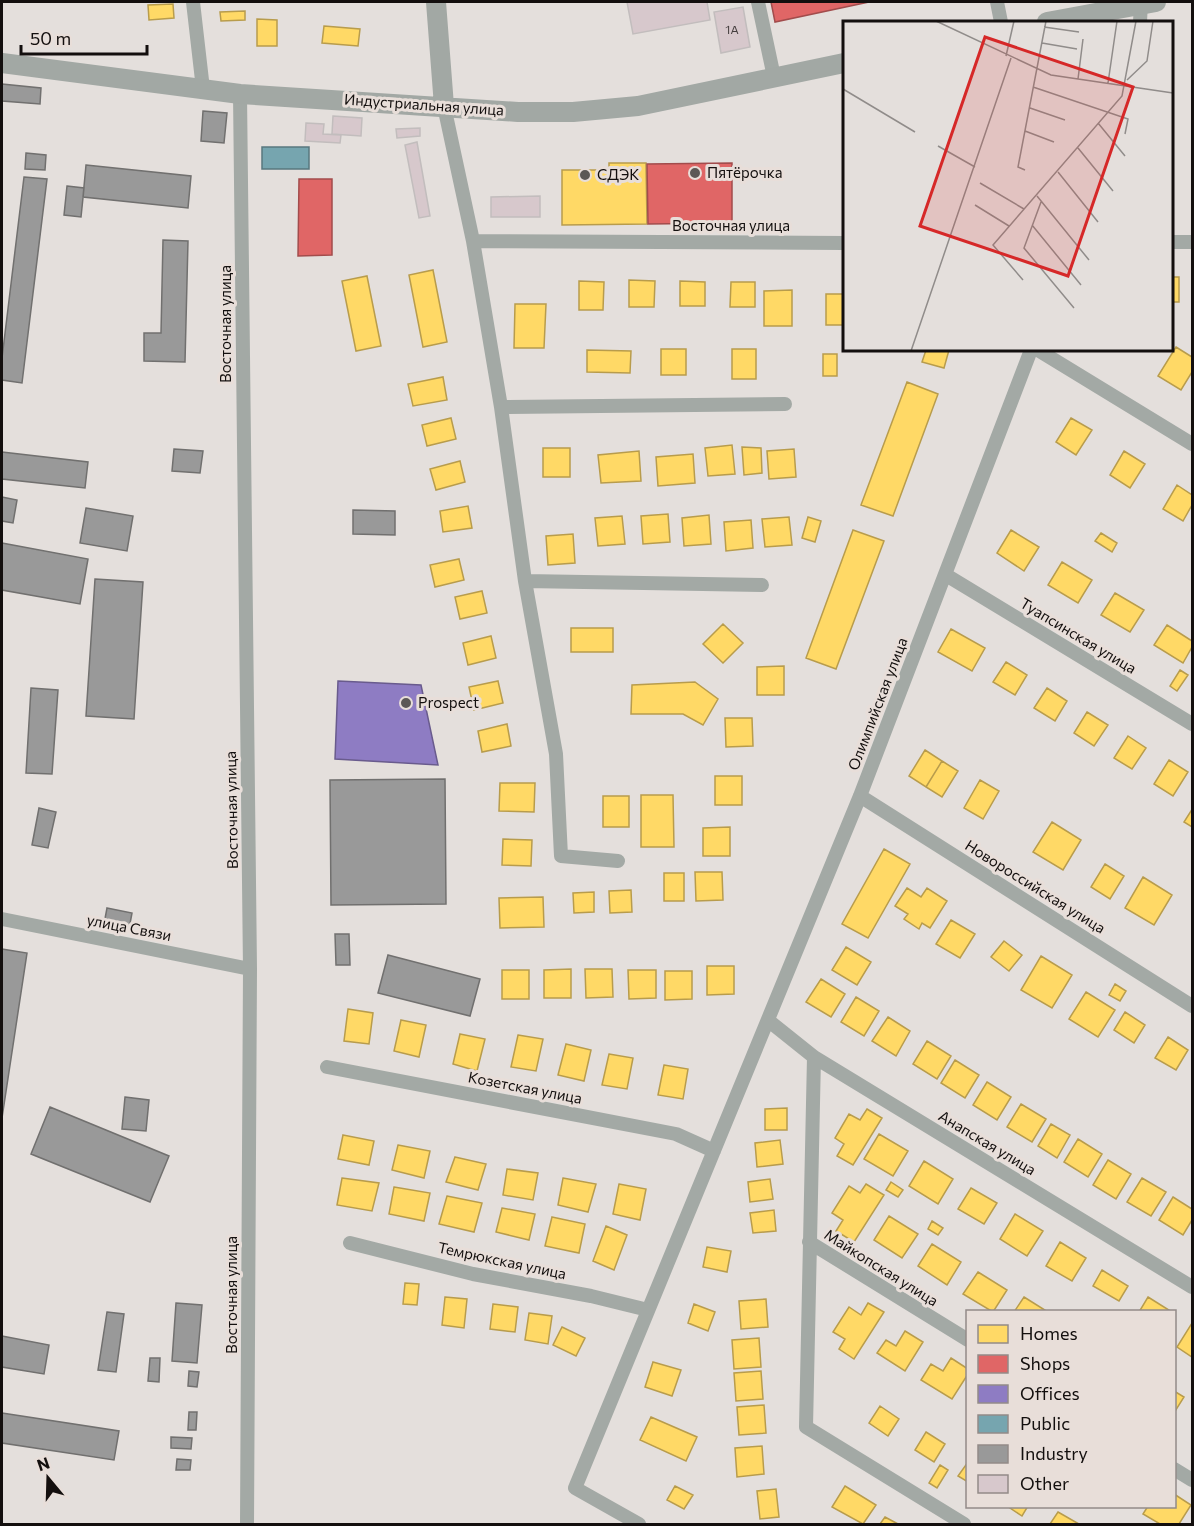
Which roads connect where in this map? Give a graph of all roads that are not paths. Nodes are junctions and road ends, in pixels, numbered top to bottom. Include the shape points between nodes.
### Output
1 (193, 2) edge
2 (436, 2) edge
3 (758, 2) edge
4 (996, 2) edge
5 (1145, 7) edge
6 (1001, 21) edge
7 (1054, 21) edge
8 (2, 63) edge
9 (843, 63) edge
10 (774, 77) junction
11 (203, 89) junction
12 (240, 94) junction
13 (444, 106) junction
14 (473, 241) junction
15 (1173, 242) edge
16 (1192, 242) edge
17 (843, 243) edge
18 (1031, 351) edge
19 (1040, 351) edge
20 (785, 404) dead end
21 (501, 407) junction
22 (1192, 444) edge
23 (946, 575) junction
24 (525, 581) junction
25 (762, 585) dead end
26 (1192, 724) edge
27 (860, 796) junction
28 (618, 861) dead end
29 (2, 919) edge
30 (250, 969) junction
31 (1192, 1006) edge
32 (769, 1021) junction
33 (814, 1057) junction
34 (327, 1067) dead end
35 (714, 1151) junction
36 (809, 1242) junction
37 (350, 1243) dead end
38 (1192, 1287) edge
39 (648, 1310) junction
40 (966, 1339) edge
41 (1176, 1470) edge
42 (1192, 1480) edge
43 (248, 1524) edge
44 (639, 1524) edge
45 (964, 1524) edge

1 - 11 street
2 - 13 street
3 - 10 street
4 - 6 street
5 - 7 street
8 - 11 street, Индустриальная улица
9 - 10 street, Индустриальная улица
10 - 13 street, Индустриальная улица via 638,106 562,112
11 - 12 street, Индустриальная улица
12 - 13 street, Индустриальная улица
12 - 30 street, Восточная улица
13 - 14 street
14 - 17 street, Восточная улица
14 - 21 street
15 - 16 street
18 - 23 street, Олимпийская улица
19 - 22 street
20 - 21 street
21 - 24 street
23 - 26 street, Туапсинская улица
23 - 27 street, Олимпийская улица
24 - 25 street
24 - 28 street via 556,754 561,856
27 - 31 street, Новороссийская улица
27 - 32 street, Олимпийская улица
29 - 30 street, улица Связи
30 - 43 street, Восточная улица
32 - 33 street, Анапская улица
32 - 35 street, Олимпийская улица
33 - 36 street
33 - 38 street, Анапская улица
34 - 35 street, Козетская улица via 676,1134
35 - 39 street, Олимпийская улица
36 - 40 street, Майкопская улица
36 - 45 street via 806,1427
37 - 39 street, Темрюкская улица via 473,1274
39 - 44 street, Олимпийская улица via 575,1488
41 - 42 street

